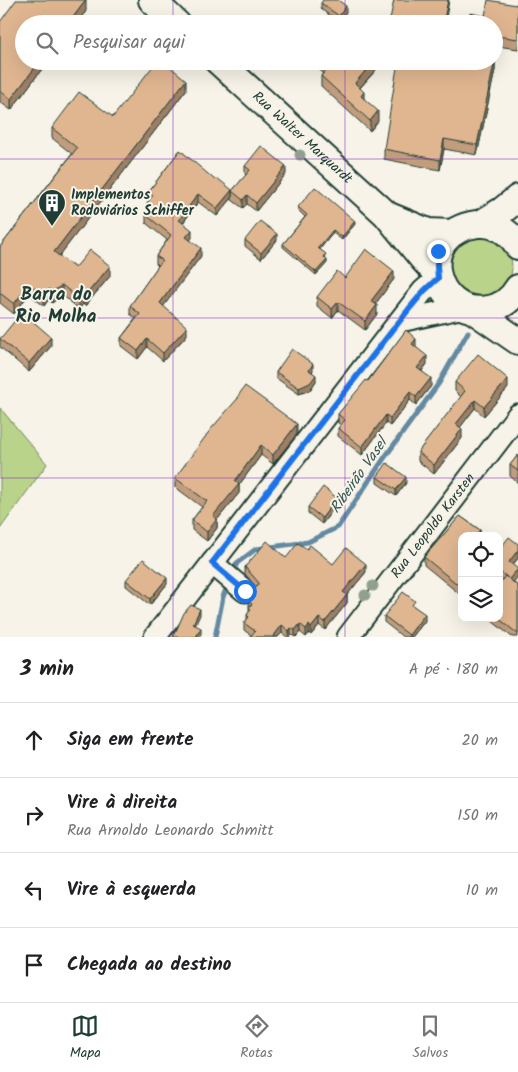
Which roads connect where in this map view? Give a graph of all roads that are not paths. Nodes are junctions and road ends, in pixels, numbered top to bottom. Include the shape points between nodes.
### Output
1 (152, 0) edge
2 (168, 15) edge
3 (228, 70) edge
4 (518, 198) edge
5 (386, 214) junction
6 (480, 224) junction
7 (452, 233) junction
8 (518, 246) edge
9 (438, 276) junction
10 (518, 288) edge
11 (469, 309) junction
12 (400, 321) junction
13 (518, 341) edge
14 (518, 415) edge
15 (156, 637) edge
16 (348, 637) edge

1 - 2 main road
3 - 5 main road, Rua Walter Marquardt
4 - 6 main road
5 - 7 main road, Rua Walter Marquardt via 428,232
5 - 9 main road, Rua Walter Marquardt
6 - 7 main road
6 - 8 main road via 493,225 505,231
7 - 9 main road via 438,251
9 - 11 main road, Rua Walter Marquardt via 450,298
9 - 12 street
10 - 11 main road via 504,304 495,308
11 - 12 street
11 - 13 main road
12 - 15 street via 229,578
14 - 16 street, Rua Leopoldo Karsten

